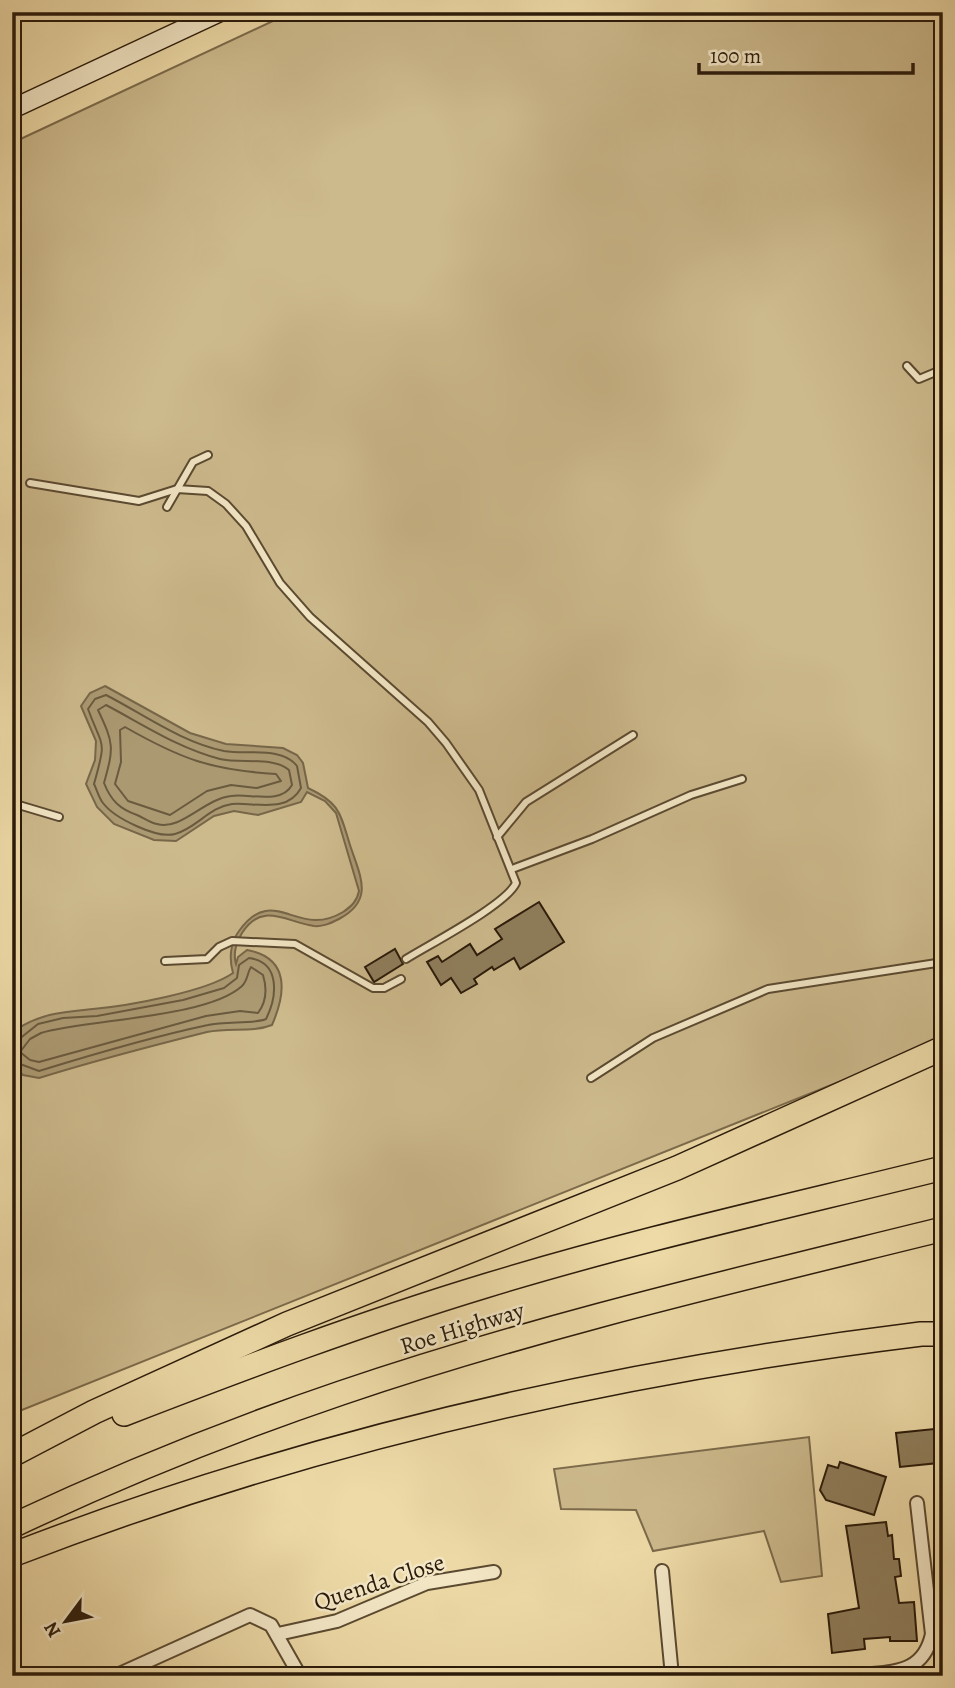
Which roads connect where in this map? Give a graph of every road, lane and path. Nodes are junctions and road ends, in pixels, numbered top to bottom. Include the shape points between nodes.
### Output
1 (220, 12) edge
2 (12, 109) edge
3 (907, 366) dead end
4 (943, 369) edge
5 (208, 455) dead end
6 (30, 483) dead end
7 (177, 489) junction
8 (167, 507) dead end
9 (633, 735) dead end
10 (742, 779) dead end
11 (12, 803) edge
12 (59, 817) dead end
13 (497, 837) junction
14 (512, 869) junction
15 (406, 959) dead end
16 (164, 961) dead end
17 (943, 962) edge
18 (401, 979) dead end
19 (943, 1048) edge
20 (591, 1078) dead end
21 (943, 1168) edge
22 (943, 1229) edge
23 (943, 1334) edge
24 (12, 1455) edge
25 (12, 1462) edge
26 (917, 1503) dead end
27 (12, 1526) edge
28 (12, 1555) edge
29 (662, 1571) dead end
30 (494, 1572) dead end
31 (278, 1634) junction
32 (115, 1676) edge
33 (300, 1676) edge
34 (672, 1676) edge
35 (855, 1676) edge

1 - 2 main road
3 - 4 lane via 919,379
5 - 7 lane via 193,462
6 - 7 lane via 139,501
7 - 8 lane
7 - 13 lane via 208,491 226,504 246,526 280,583 310,617 428,722 479,790
9 - 13 lane via 526,802
10 - 14 lane via 691,795
11 - 12 lane
13 - 14 lane
14 - 15 lane via 516,883 512,892
16 - 18 lane via 207,959 232,941 284,942 306,948 373,988
17 - 20 lane via 768,989 653,1038
19 - 24 highway via 677,1168 287,1324 94,1412
21 - 25 highway, Roe Highway via 473,1289 240,1369
22 - 27 highway, Roe Highway via 652,1300 419,1368 291,1412
23 - 28 highway via 717,1362 402,1429 208,1487
26 - 35 street via 932,1634 929,1647 915,1665
29 - 34 street
30 - 31 street, Quenda Close via 427,1583 337,1621
31 - 32 street via 264,1619 250,1615
31 - 33 street

